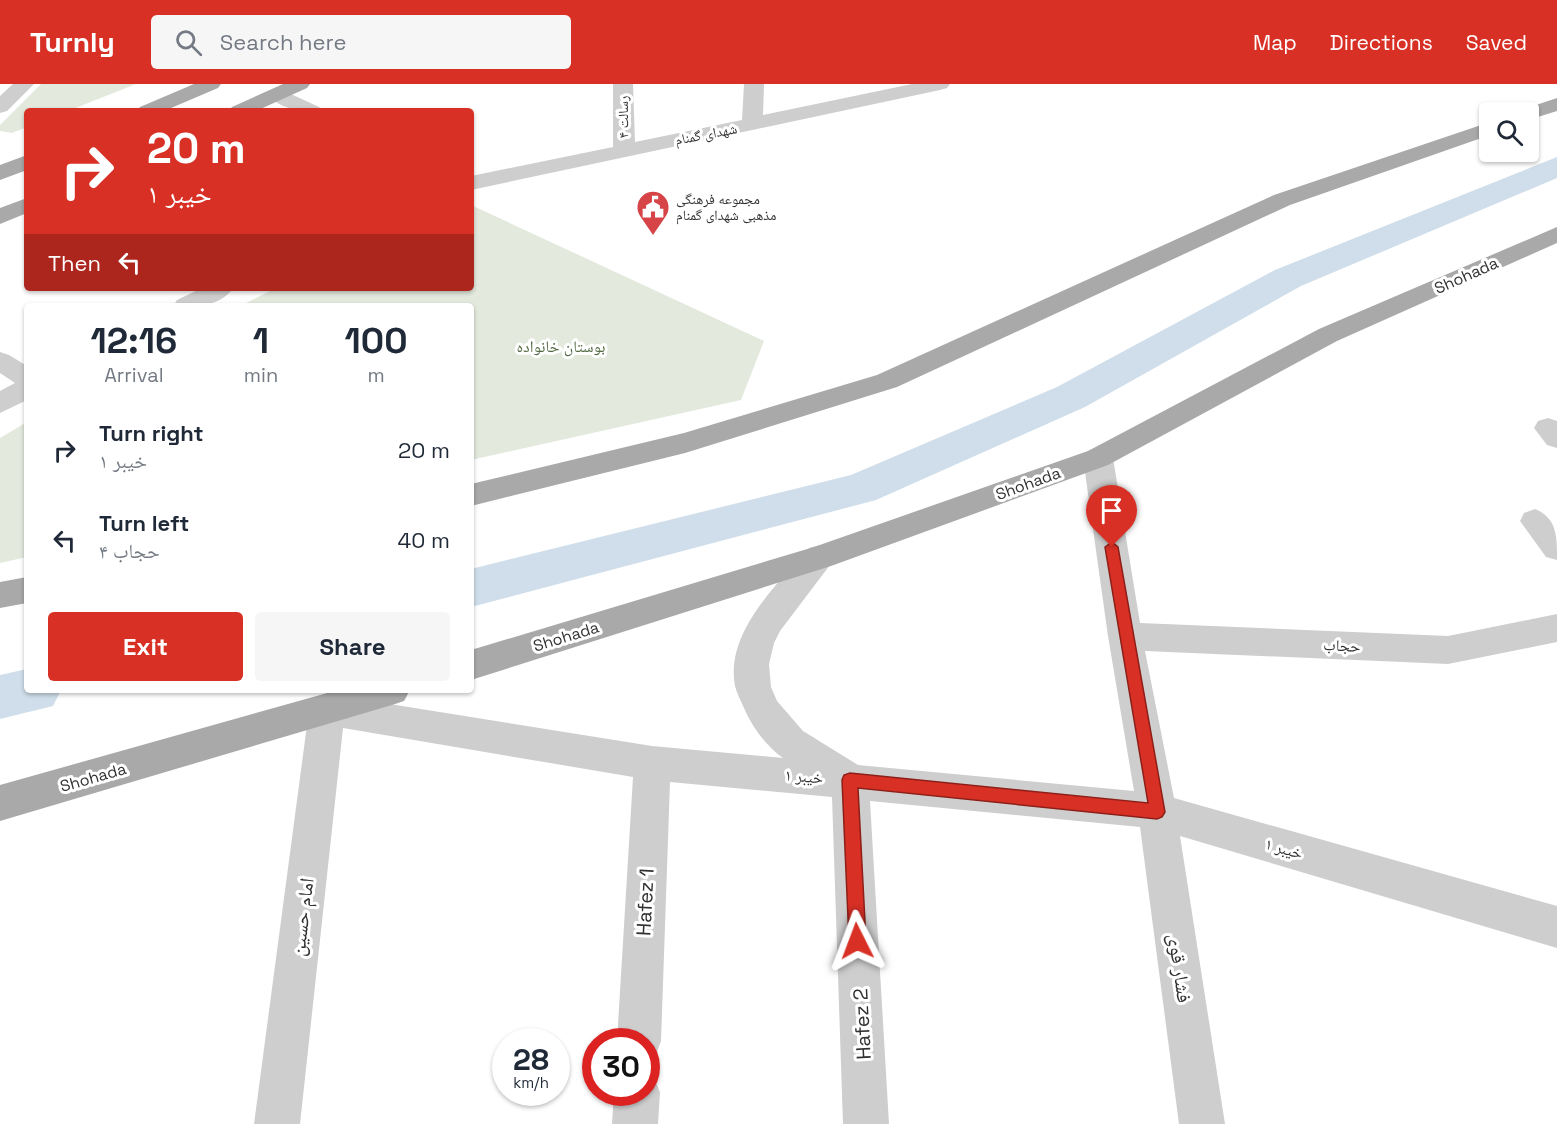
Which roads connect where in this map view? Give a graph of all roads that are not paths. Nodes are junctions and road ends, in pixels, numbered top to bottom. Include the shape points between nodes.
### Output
1 (24, 84) edge
2 (211, 84) edge
3 (300, 84) edge
4 (623, 84) edge
5 (754, 84) edge
6 (940, 84) edge
7 (897, 89) edge
8 (278, 94) junction
9 (1557, 104) edge
10 (0, 106) edge
11 (154, 108) edge
12 (246, 108) edge
13 (306, 108) edge
14 (1539, 110) edge
15 (752, 125) junction
16 (1479, 132) edge
17 (624, 150) junction
18 (24, 163) edge
19 (0, 173) edge
20 (474, 182) edge
21 (24, 206) edge
22 (0, 217) edge
23 (1557, 234) edge
24 (215, 291) edge
25 (192, 303) edge
26 (0, 361) edge
27 (24, 376) edge
28 (24, 390) edge
29 (0, 404) edge
30 (1098, 458) junction
31 (474, 494) edge
32 (1535, 521) dead end
33 (1557, 548) edge
34 (820, 557) junction
35 (24, 591) edge
36 (0, 595) edge
37 (1557, 628) edge
38 (1125, 636) junction
39 (474, 664) edge
40 (380, 693) edge
41 (348, 701) edge
42 (652, 763) junction
43 (850, 780) junction
44 (0, 803) edge
45 (1157, 812) junction
46 (1557, 927) edge
47 (640, 1028) edge
48 (636, 1106) edge
49 (277, 1124) edge
50 (635, 1124) edge
51 (867, 1124) edge
52 (1202, 1124) edge

1 - 10 street
2 - 11 main road
3 - 8 main road
4 - 17 street, رسالت ۴
5 - 15 street
6 - 7 street, شهدای گمنام
7 - 15 street, شهدای گمنام
8 - 12 main road
8 - 13 street
9 - 14 main road
15 - 17 street, شهدای گمنام
16 - 31 main road via 1282,200 887,381 685,443
17 - 20 street, شهدای گمنام
18 - 19 main road
21 - 22 main road
23 - 30 main road, Shohada via 1328,335
24 - 25 street
26 - 27 street
28 - 29 street
30 - 34 main road, Shohada
30 - 38 street, فشار قوی
32 - 33 street
34 - 39 main road, Shohada
34 - 43 street via 768,618 755,644 749,677 762,708 785,738
35 - 36 main road
37 - 38 street, حجاب via 1448,650
38 - 45 street, فشار قوی
40 - 41 main road, Shohada
41 - 42 street, خیبر ۱
41 - 44 main road, Shohada
41 - 49 street, امام حسین
42 - 43 street, خیبر ۱
42 - 47 street, Hafez 1
43 - 45 street, خیبر ۱
43 - 51 street, Hafez 2
45 - 46 street, خیبر ۱
45 - 52 street, فشار قوی
48 - 50 street

